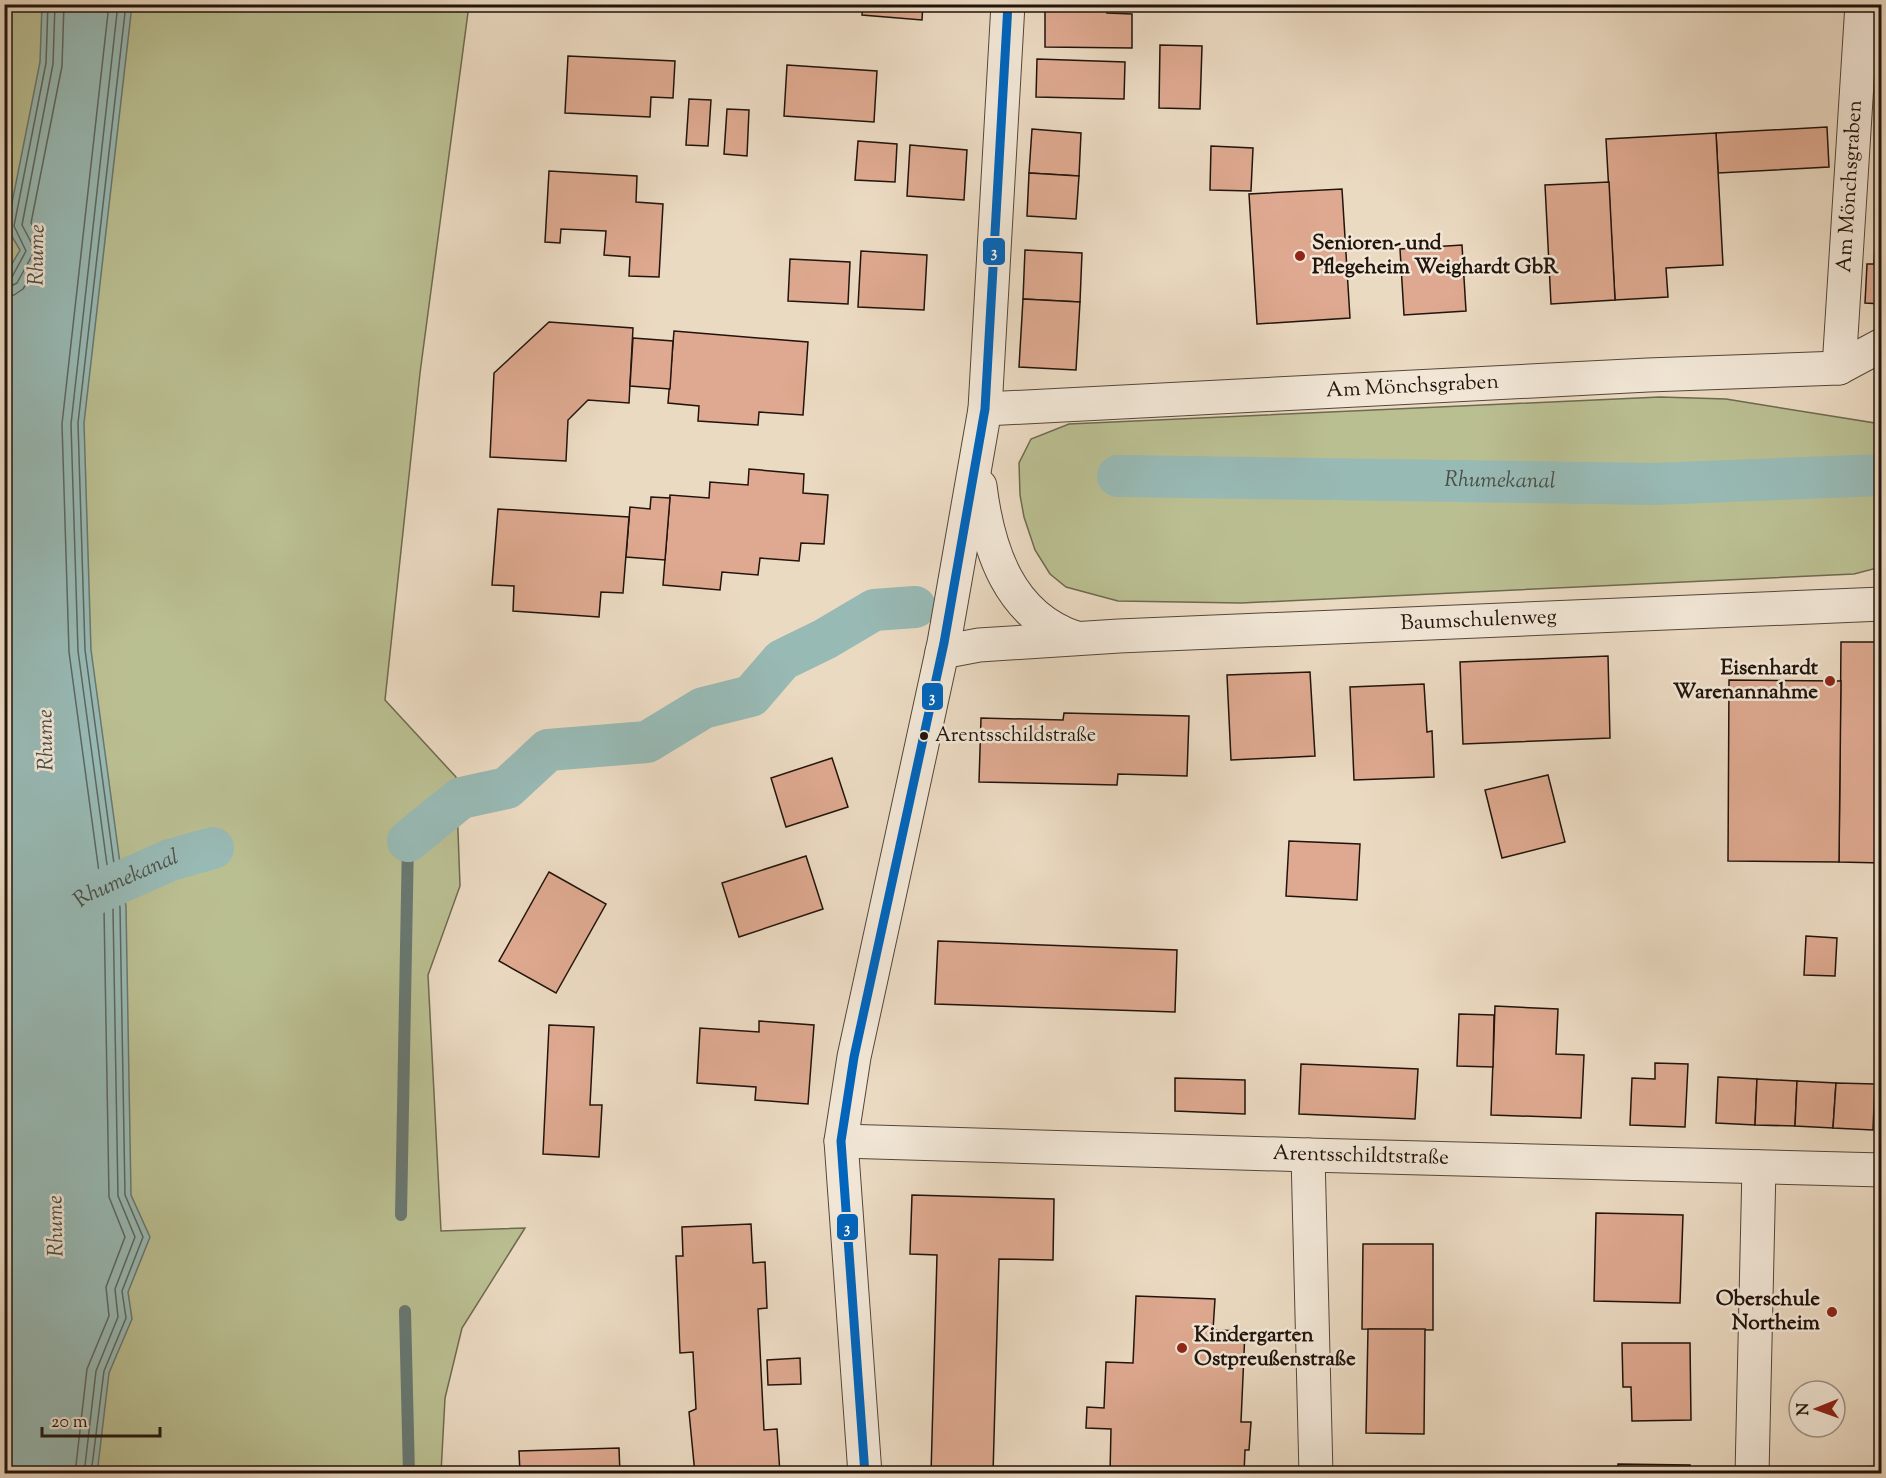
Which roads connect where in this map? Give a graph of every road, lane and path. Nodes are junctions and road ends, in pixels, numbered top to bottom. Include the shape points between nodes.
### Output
1 (1008, 4) edge
2 (1862, 4) edge
3 (1881, 345) edge
4 (1839, 368) junction
5 (985, 409) junction
6 (977, 465) junction
7 (1881, 604) edge
8 (1078, 639) junction
9 (942, 652) junction
10 (841, 1141) junction
11 (1308, 1155) junction
12 (1759, 1167) junction
13 (1881, 1170) edge
14 (865, 1473) edge
15 (1316, 1473) edge
16 (1752, 1473) edge

1 - 5 street
2 - 4 street, Am Mönchsgraben
3 - 4 street, Am Mönchsgraben
4 - 5 street, Am Mönchsgraben
5 - 6 street
6 - 8 street, Baumschulenweg via 982,508 1005,579 1035,616 1057,632
6 - 9 street
7 - 8 street, Baumschulenweg
8 - 9 street, Baumschulenweg via 979,645
9 - 10 street via 854,1057
10 - 11 street, Arentsschildtstraße
10 - 14 street
11 - 12 street, Arentsschildtstraße
11 - 15 street
12 - 13 street, Arentsschildtstraße
12 - 16 street

